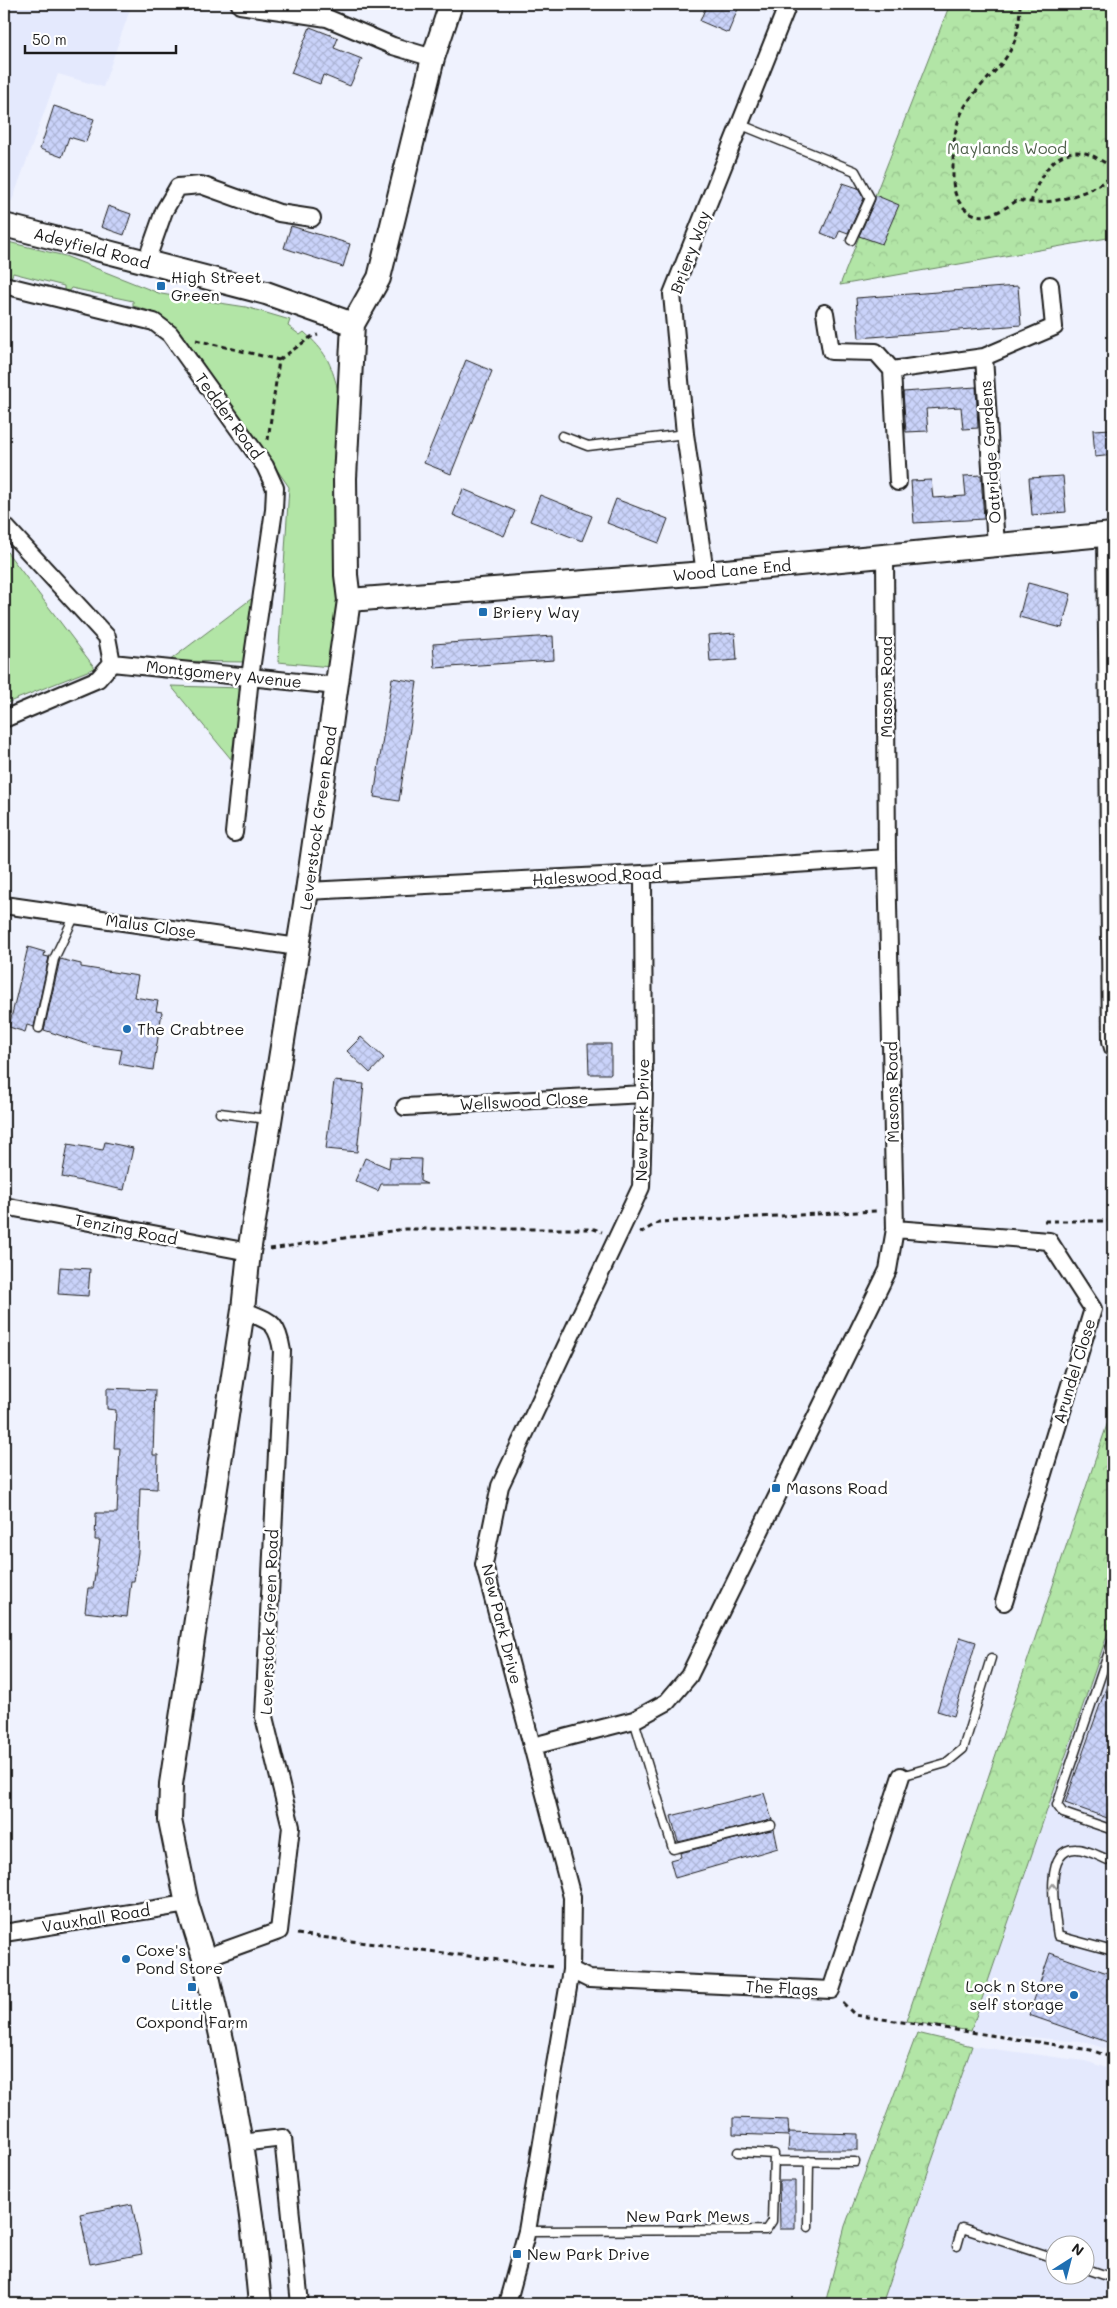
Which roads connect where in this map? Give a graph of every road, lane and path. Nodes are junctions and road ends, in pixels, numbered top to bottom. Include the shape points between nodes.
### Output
1 (451, 4) edge
2 (788, 4) edge
3 (1020, 4) edge
4 (1112, 4) edge
5 (240, 5) dead end
6 (1113, 50) edge
7 (433, 58) junction
8 (1113, 78) edge
9 (739, 124) junction
10 (1113, 128) edge
11 (1113, 166) edge
12 (1113, 176) edge
13 (1031, 204) junction
14 (312, 218) dead end
15 (4, 225) edge
16 (851, 240) dead end
17 (146, 262) junction
18 (1050, 284) dead end
19 (4, 285) edge
20 (825, 313) dead end
21 (353, 324) junction
22 (170, 334) junction
23 (320, 334) dead end
24 (984, 358) junction
25 (279, 360) junction
26 (892, 370) junction
27 (685, 434) junction
28 (562, 436) dead end
29 (265, 466) junction
30 (898, 482) dead end
31 (4, 525) edge
32 (1110, 534) edge
33 (996, 546) junction
34 (885, 555) junction
35 (705, 573) junction
36 (350, 600) junction
37 (112, 663) junction
38 (250, 677) junction
39 (337, 686) junction
40 (4, 719) edge
41 (234, 833) dead end
42 (887, 858) junction
43 (643, 874) junction
44 (307, 891) junction
45 (4, 905) edge
46 (75, 915) junction
47 (298, 947) junction
48 (39, 1028) dead end
49 (1113, 1048) edge
50 (644, 1094) junction
51 (405, 1107) dead end
52 (220, 1113) dead end
53 (272, 1120) junction
54 (4, 1206) edge
55 (894, 1210) junction
56 (1034, 1220) dead end
57 (1113, 1220) edge
58 (895, 1230) junction
59 (617, 1238) junction
60 (249, 1252) junction
61 (243, 1310) junction
62 (1004, 1602) dead end
63 (1113, 1640) edge
64 (992, 1658) dead end
65 (634, 1720) junction
66 (534, 1746) junction
67 (901, 1776) joint
68 (771, 1825) dead end
69 (1113, 1830) edge
70 (1113, 1862) edge
71 (187, 1904) junction
72 (279, 1931) junction
73 (4, 1933) edge
74 (1113, 1951) edge
75 (204, 1958) junction
76 (572, 1970) junction
77 (830, 1990) junction
78 (1113, 2058) edge
79 (241, 2143) junction
80 (738, 2152) dead end
81 (774, 2161) junction
82 (810, 2161) junction
83 (855, 2162) dead end
84 (808, 2227) dead end
85 (527, 2231) junction
86 (957, 2246) dead end
87 (1044, 2255) edge
88 (1094, 2271) edge
89 (1113, 2278) edge
90 (260, 2304) edge
91 (300, 2304) edge
92 (508, 2304) edge

1 - 7 street
2 - 9 street, Briery Way
3 - 13 path via 1013,43 1000,68 979,87 961,114 954,134 953,192 960,204 975,215 985,216 1018,200
4 - 6 path
5 - 7 street via 327,18 393,46
7 - 21 street via 379,278
8 - 10 path via 1109,109
9 - 16 lane via 855,171 870,198
9 - 27 street, Briery Way via 672,294
11 - 13 path via 1086,153 1070,152 1044,172
12 - 13 path via 1073,195 1048,203
14 - 17 street via 279,213 201,185 178,187 164,211
15 - 17 street, Adeyfield Road
17 - 21 street, Adeyfield Road via 266,293
18 - 24 street, Oatridge Gardens via 1054,327
19 - 22 street, Tedder Road via 154,322
20 - 26 street via 831,351 876,352
21 - 36 street, Leverstock Green Road via 345,478 346,575
22 - 25 path
22 - 29 street, Tedder Road
23 - 25 path
24 - 26 street, Oatridge Gardens
24 - 33 street, Oatridge Gardens
25 - 29 path
26 - 30 street
27 - 28 lane via 588,446
27 - 35 street, Briery Way
29 - 38 street, Tedder Road via 275,488 274,510
31 - 37 street via 107,637
32 - 33 street, Wood Lane End
32 - 49 street
33 - 34 street, Wood Lane End
34 - 35 street, Wood Lane End
34 - 42 street, Masons Road
35 - 36 street, Wood Lane End
36 - 39 street, Leverstock Green Road
37 - 38 street, Montgomery Avenue
37 - 40 street via 98,679
38 - 39 street, Montgomery Avenue
38 - 41 street, Tedder Road
39 - 44 street, Leverstock Green Road
42 - 43 street, Haleswood Road
42 - 55 street, Masons Road
43 - 44 street, Haleswood Road
43 - 50 street, New Park Drive
44 - 47 street, Leverstock Green Road
45 - 46 street, Malus Close
46 - 47 street, Malus Close
46 - 48 lane via 54,959
47 - 53 street, Leverstock Green Road
50 - 51 street, Wellswood Close
50 - 59 street, New Park Drive via 641,1187
52 - 53 lane
53 - 60 street, Leverstock Green Road
54 - 60 street, Tenzing Road
55 - 58 street, Masons Road
55 - 59 path via 659,1222 625,1240
56 - 57 path
58 - 62 street, Arundel Close via 1049,1241 1094,1310
58 - 65 street, Masons Road via 888,1270 689,1676 667,1702
59 - 60 path via 594,1229 405,1229
59 - 66 street, New Park Drive via 500,1486 484,1564
60 - 61 street, Leverstock Green Road
61 - 71 street, Leverstock Green Road via 171,1784 170,1820
61 - 72 street, Leverstock Green Road via 270,1322 279,1332 282,1351 264,1717 291,1827
63 - 69 lane via 1057,1805 1063,1813
64 - 67 lane via 962,1750 946,1763
65 - 66 street, Masons Road
65 - 68 lane via 673,1849
66 - 76 street, New Park Drive via 572,1897
67 - 77 street, The Flags
74 -> 70 lane via 1058,1936 1052,1878 1062,1854 1069,1850 1078,1849
71 - 73 street, Vauxhall Road
71 - 75 street, Leverstock Green Road
72 - 75 street
72 - 76 path
75 - 79 street, Leverstock Green Road
76 - 77 street, The Flags via 589,1979
76 - 85 street, New Park Drive
77 - 78 path via 855,2015 1091,2050
79 - 90 street, Leverstock Green Road
79 - 91 street via 283,2138
80 - 81 lane via 774,2154
81 - 82 lane
81 - 85 lane, New Park Mews via 772,2221 766,2230
82 - 83 lane
82 - 84 lane
85 - 92 street, New Park Drive
86 - 87 lane via 962,2228
88 - 89 lane

